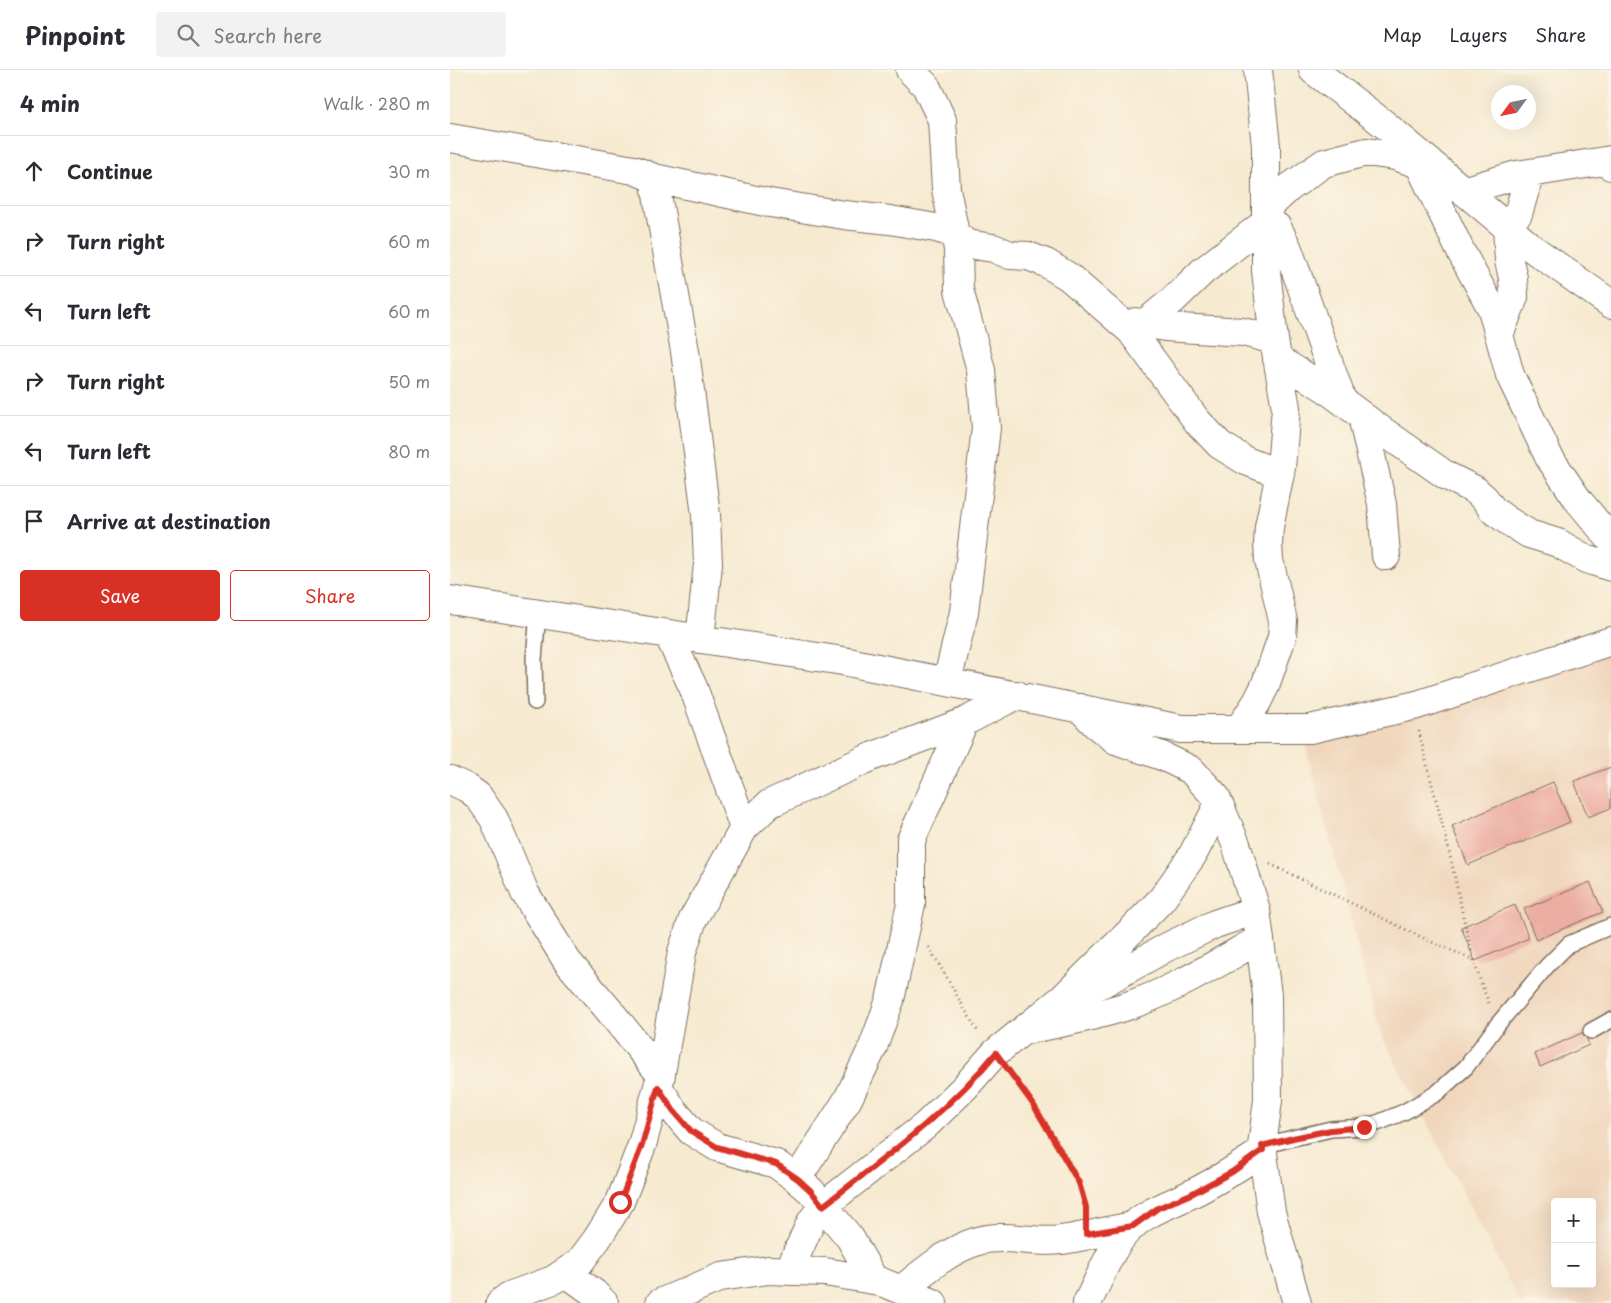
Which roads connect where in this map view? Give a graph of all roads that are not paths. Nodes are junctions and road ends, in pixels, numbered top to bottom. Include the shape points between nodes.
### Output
1 (910, 70) edge
2 (1258, 70) edge
3 (1313, 70) edge
4 (450, 138) edge
5 (1415, 156) junction
6 (1611, 166) edge
7 (1530, 173) junction
8 (654, 178) junction
9 (1463, 190) junction
10 (1266, 215) junction
11 (1506, 226) junction
12 (955, 234) junction
13 (1611, 304) edge
14 (1132, 323) junction
15 (1499, 335) junction
16 (1276, 350) junction
17 (1352, 408) junction
18 (1280, 474) junction
19 (1611, 540) edge
20 (1386, 556) dead end
21 (1611, 567) edge
22 (450, 600) edge
23 (538, 614) junction
24 (668, 634) junction
25 (700, 639) junction
26 (1611, 641) edge
27 (947, 682) junction
28 (1017, 695) junction
29 (535, 702) dead end
30 (1080, 708) junction
31 (964, 722) junction
32 (1239, 729) junction
33 (450, 780) edge
34 (1219, 804) junction
35 (744, 828) junction
36 (1256, 910) junction
37 (1611, 926) edge
38 (1260, 939) junction
39 (1062, 999) junction
40 (1611, 1020) edge
41 (1591, 1031) dead end
42 (1022, 1032) junction
43 (659, 1081) junction
44 (1263, 1148) junction
45 (798, 1179) junction
46 (823, 1206) junction
47 (1133, 1226) junction
48 (789, 1271) junction
49 (565, 1272) junction
50 (887, 1289) edge
51 (1089, 1302) edge
52 (500, 1303) edge
53 (604, 1303) edge
54 (660, 1303) edge
55 (933, 1303) edge
56 (1297, 1303) edge

1 - 12 street via 926,86 942,120 946,189
2 - 10 street via 1266,146
3 - 5 street via 1384,124
4 - 8 street via 634,170
5 - 9 street
5 - 10 street via 1366,152 1324,163 1290,188
5 - 15 street via 1492,309
6 - 7 street via 1611,160
7 - 9 street
7 - 11 street via 1518,214
8 - 12 street via 770,203 890,220
8 - 25 street via 685,351 706,515 708,564
9 - 11 street
10 - 14 street via 1172,301
10 - 16 street via 1266,271
10 - 17 street via 1277,227 1288,249
11 - 13 street
11 - 15 street via 1514,297
12 - 14 street via 967,244 1028,256 1046,263
12 - 27 street via 959,290 981,370 986,428 964,612
14 - 16 street via 1243,332
14 - 18 street via 1131,331 1197,421 1220,445 1246,461
15 - 19 street via 1510,375 1549,457
16 - 17 street
16 - 18 street via 1286,408
17 - 20 street via 1382,504
17 - 21 street via 1447,476 1475,490 1493,510 1529,534
18 - 32 street via 1268,544 1283,621 1282,637 1257,702
22 - 23 street
23 - 24 street
23 - 29 lane
24 - 25 street
24 - 35 street via 693,687
25 - 27 street via 843,661
26 - 32 street via 1412,706 1310,729
27 - 28 street
28 - 30 street
28 - 31 street
30 - 32 street via 1182,729
30 - 34 street via 1116,740 1191,770
31 - 35 street via 870,757 768,804
31 - 45 street via 911,840 909,917 890,1000 873,1047 848,1099
33 - 43 street via 478,796 489,811 525,893 567,962 608,1009
34 - 36 street
34 - 39 street via 1192,856 1162,899
35 - 43 street via 693,919 682,952
36 - 38 street
36 - 39 street via 1215,924 1103,983
37 - 44 lane via 1569,944 1498,1024 1466,1067 1437,1093 1380,1122 1293,1138
38 - 42 street via 1165,991 1132,1004
38 - 44 street via 1267,995 1268,1100
39 - 42 street
40 - 41 lane
42 - 46 street via 994,1054 926,1125
43 - 45 street via 673,1110 691,1131 717,1147 776,1164
43 - 49 street via 642,1145 620,1202 579,1263
44 - 47 street via 1232,1172 1158,1208
44 - 56 street via 1271,1212
45 - 46 street
46 - 48 street via 811,1222
46 - 50 street
47 - 50 street via 1061,1240 979,1240 958,1248
47 - 51 street via 1116,1245
48 - 50 street via 825,1272
48 - 54 street via 768,1270 721,1277
49 - 52 street
49 - 53 street
50 - 55 street

